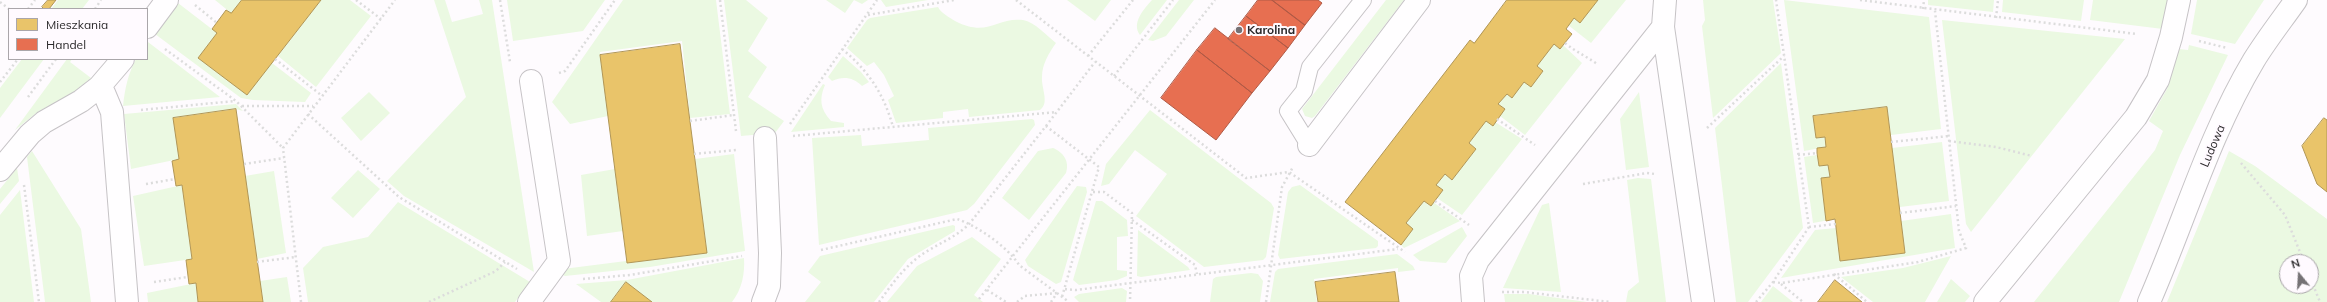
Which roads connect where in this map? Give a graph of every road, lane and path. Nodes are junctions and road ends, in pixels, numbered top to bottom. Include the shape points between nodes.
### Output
1 (35, 0) edge
2 (102, 0) edge
3 (167, 0) edge
4 (356, 0) edge
5 (395, 0) edge
6 (500, 0) edge
7 (615, 0) edge
8 (720, 0) edge
9 (877, 0) edge
10 (954, 0) edge
11 (1016, 0) edge
12 (1132, 0) edge
13 (1173, 0) edge
14 (1215, 0) edge
15 (1363, 0) edge
16 (1419, 0) edge
17 (1665, 0) edge
18 (1776, 0) edge
19 (1860, 0) edge
20 (1924, 0) edge
21 (1998, 0) edge
22 (2179, 0) edge
23 (2296, 0) edge
24 (0, 2) edge
25 (194, 4) dead end
26 (9, 8) edge
27 (29, 8) edge
28 (96, 8) edge
29 (1923, 9) junction
30 (1935, 11) junction
31 (867, 15) junction
32 (1996, 18) junction
33 (381, 19) junction
34 (217, 23) dead end
35 (148, 26) edge
36 (1663, 27) junction
37 (2137, 34) dead end
38 (1565, 43) dead end
39 (2211, 44) dead end
40 (160, 45) dead end
41 (842, 49) junction
42 (2230, 49) dead end
43 (1088, 56) junction
44 (1784, 56) junction
45 (1588, 58) dead end
46 (17, 60) edge
47 (122, 60) edge
48 (275, 60) dead end
49 (1096, 62) junction
50 (1114, 76) junction
51 (531, 80) junction
52 (0, 82) edge
53 (99, 88) junction
54 (321, 95) junction
55 (1140, 96) junction
56 (236, 101) junction
57 (242, 106) junction
58 (313, 106) junction
59 (112, 112) junction
60 (1057, 112) junction
61 (308, 114) junction
62 (734, 115) junction
63 (1498, 119) dead end
64 (690, 121) dead end
65 (1046, 126) junction
66 (892, 127) junction
67 (1949, 136) junction
68 (773, 138) junction
69 (1526, 139) dead end
70 (1949, 141) junction
71 (1892, 142) dead end
72 (1309, 145) junction
73 (1680, 146) junction
74 (283, 148) junction
75 (739, 150) dead end
76 (1817, 153) dead end
77 (694, 154) dead end
78 (1798, 155) junction
79 (2032, 156) dead end
80 (284, 158) junction
81 (1088, 159) junction
82 (2241, 163) dead end
83 (244, 164) dead end
84 (0, 170) edge
85 (1289, 172) junction
86 (24, 180) dead end
87 (1685, 180) junction
88 (1583, 184) dead end
89 (1093, 192) junction
90 (1435, 201) dead end
91 (1956, 206) junction
92 (1900, 213) dead end
93 (1132, 220) junction
94 (1464, 220) dead end
95 (970, 223) junction
96 (1836, 224) dead end
97 (1809, 227) junction
98 (1398, 249) junction
99 (821, 250) dead end
100 (1405, 252) dead end
101 (2301, 254) edge
102 (744, 255) dead end
103 (1014, 256) junction
104 (296, 257) junction
105 (257, 262) dead end
106 (1270, 265) junction
107 (1197, 274) junction
108 (1834, 274) junction
109 (188, 277) dead end
110 (579, 279) dead end
111 (1132, 282) junction
112 (1773, 282) junction
113 (1781, 283) junction
114 (1065, 289) junction
115 (987, 290) junction
116 (1057, 293) junction
117 (126, 294) edge
118 (1062, 297) junction
119 (1472, 297) edge
120 (979, 299) dead end
121 (39, 302) edge
122 (301, 302) edge
123 (429, 302) edge
124 (529, 302) edge
125 (763, 302) edge
126 (879, 302) edge
127 (1006, 302) edge
128 (1017, 302) edge
129 (1051, 302) edge
130 (1069, 302) edge
131 (1130, 302) edge
132 (1266, 302) edge
133 (1610, 302) edge
134 (1703, 302) edge
135 (1756, 302) edge
136 (1803, 302) edge
137 (1867, 302) edge
138 (1985, 302) edge
139 (2149, 302) edge

1 - 27 path
2 - 28 path
3 - 35 street
4 - 33 path
5 - 33 path
6 - 51 path via 514,83
7 - 51 path via 565,71
8 - 62 path
9 - 31 path
10 - 31 path
11 - 43 path
12 - 43 path
13 - 50 path
14 - 55 path
15 - 72 lane via 1310,66 1304,92 1288,111
16 - 72 street
17 - 36 street
18 - 44 path
19 - 29 path
20 - 29 path
21 - 32 path
22 - 138 street via 2158,80 2136,117
23 - 139 street, Ludowa via 2238,90
24 - 26 path
25 - 34 path
29 - 30 path
30 - 32 path
30 - 67 path
31 - 41 path
32 - 37 path
33 - 54 path
36 - 73 street
36 - 119 street via 1478,260 1471,276
38 - 45 path via 1579,55
39 - 42 path
40 - 56 path
41 - 66 path via 864,68 873,80 886,106
41 - 68 path
43 - 49 path
44 - 73 path via 1711,126
44 - 78 path
46 - 52 path
47 - 53 street
48 - 54 path
49 - 50 path
49 - 60 path
50 - 55 path
51 - 124 street via 559,261
53 - 59 street via 104,93
53 - 84 street via 44,122
54 - 58 path
55 - 81 path
55 - 85 path via 1246,178
56 - 57 path
56 - 59 path
57 - 58 path
57 - 74 path
58 - 61 path
59 - 117 street
60 - 65 path
60 - 66 path
61 - 74 path
61 - 123 path via 399,197 505,262 496,271
62 - 64 path
62 - 68 path via 738,141
63 - 69 path
65 - 81 path
65 - 95 path
66 - 68 path
67 - 70 path
67 - 71 path
68 - 125 street via 769,286
70 - 79 path via 1996,147
70 - 91 path
72 - 85 path
73 - 87 street
74 - 80 path
75 - 77 path
76 - 78 path
78 - 97 path
80 - 83 path
80 - 104 path
81 - 89 path via 1099,167
81 - 103 path
82 - 101 path via 2285,215
85 - 98 path
85 - 106 path via 1282,186
86 - 121 path
87 - 88 path via 1647,173
87 - 134 street
89 - 93 path via 1104,192 1132,214
89 - 114 path
90 - 94 path
91 - 92 path
91 - 108 path via 1959,231 1966,248 1918,262
93 - 107 path via 1195,265
93 - 111 path
95 - 99 path via 957,219
95 - 103 path
95 - 126 path via 962,232 917,258 903,271
96 - 97 path
97 - 112 path
98 - 100 path
98 - 106 path
102 - 110 path via 630,275
103 - 115 path
103 - 116 path via 1019,265
104 - 105 path
104 - 122 path
106 - 107 path
106 - 132 path
107 - 111 path
108 - 113 path
108 - 137 path
109 - 117 path
111 - 114 path via 1076,290
111 - 131 path
112 - 113 path
112 - 135 path
113 - 136 path
114 - 118 path
115 - 120 path
115 - 127 path
116 - 118 path
116 - 128 path via 1025,296
116 - 129 path
118 - 130 path
119 - 133 path via 1524,292

